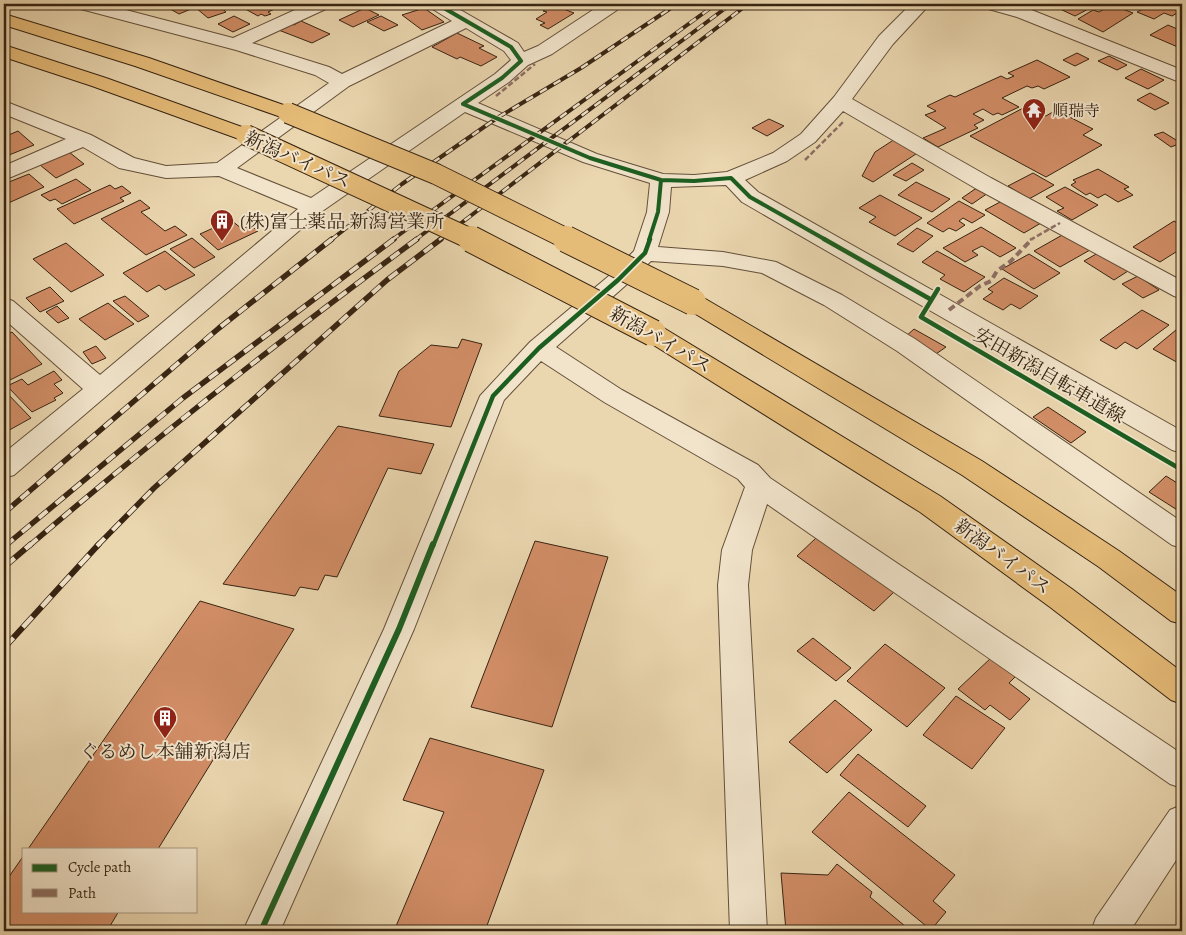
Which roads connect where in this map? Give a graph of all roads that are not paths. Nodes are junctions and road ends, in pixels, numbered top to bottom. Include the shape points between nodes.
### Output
1 (83, 4) edge
2 (322, 4) edge
3 (437, 4) edge
4 (614, 4) edge
5 (921, 4) edge
6 (991, 4) edge
7 (145, 7) edge
8 (1031, 8) edge
9 (4, 19) edge
10 (466, 21) junction
11 (234, 44) junction
12 (4, 51) edge
13 (521, 61) junction
14 (1182, 77) edge
15 (342, 82) junction
16 (841, 101) junction
17 (463, 104) junction
18 (4, 107) edge
19 (84, 139) junction
20 (222, 169) junction
21 (4, 174) edge
22 (731, 178) junction
23 (661, 180) junction
24 (313, 207) junction
25 (645, 253) junction
26 (1182, 291) edge
27 (5, 308) edge
28 (539, 348) junction
29 (100, 389) junction
30 (1182, 443) edge
31 (4, 468) edge
32 (760, 485) junction
33 (1182, 537) edge
34 (1182, 612) edge
35 (1182, 690) edge
36 (1182, 774) edge
37 (1182, 821) edge
38 (262, 931) edge
39 (748, 931) edge
40 (1110, 931) edge

1 - 7 street
2 - 11 street
3 - 10 street
4 - 13 street via 545,50
5 - 16 street via 886,40
6 - 8 street
7 - 11 street
8 - 14 street
9 - 34 highway, 新潟バイパス, bridge via 142,62 288,113 436,174 693,302 972,468
10 - 13 street via 511,47
10 - 15 street
11 - 15 street via 322,71
12 - 35 highway, 新潟バイパス, bridge via 246,135 575,289 653,333 930,504
13 - 17 street
15 - 20 street
16 - 22 street via 808,138 780,157
16 - 26 street via 983,183
17 - 23 street via 590,158
17 - 24 street
18 - 19 street
19 - 20 street via 127,163 146,169 166,172
19 - 21 street
20 - 24 street
22 - 23 street
22 - 30 street via 750,197
23 - 25 street via 658,212
24 - 29 street
25 - 28 street
25 - 33 street via 723,259 768,268 834,300 906,345
27 - 29 street
28 - 32 street via 613,396 748,472
28 - 38 street via 493,396 400,629
29 - 31 street
32 - 36 street
32 - 39 street via 737,550 733,586
37 - 40 street

